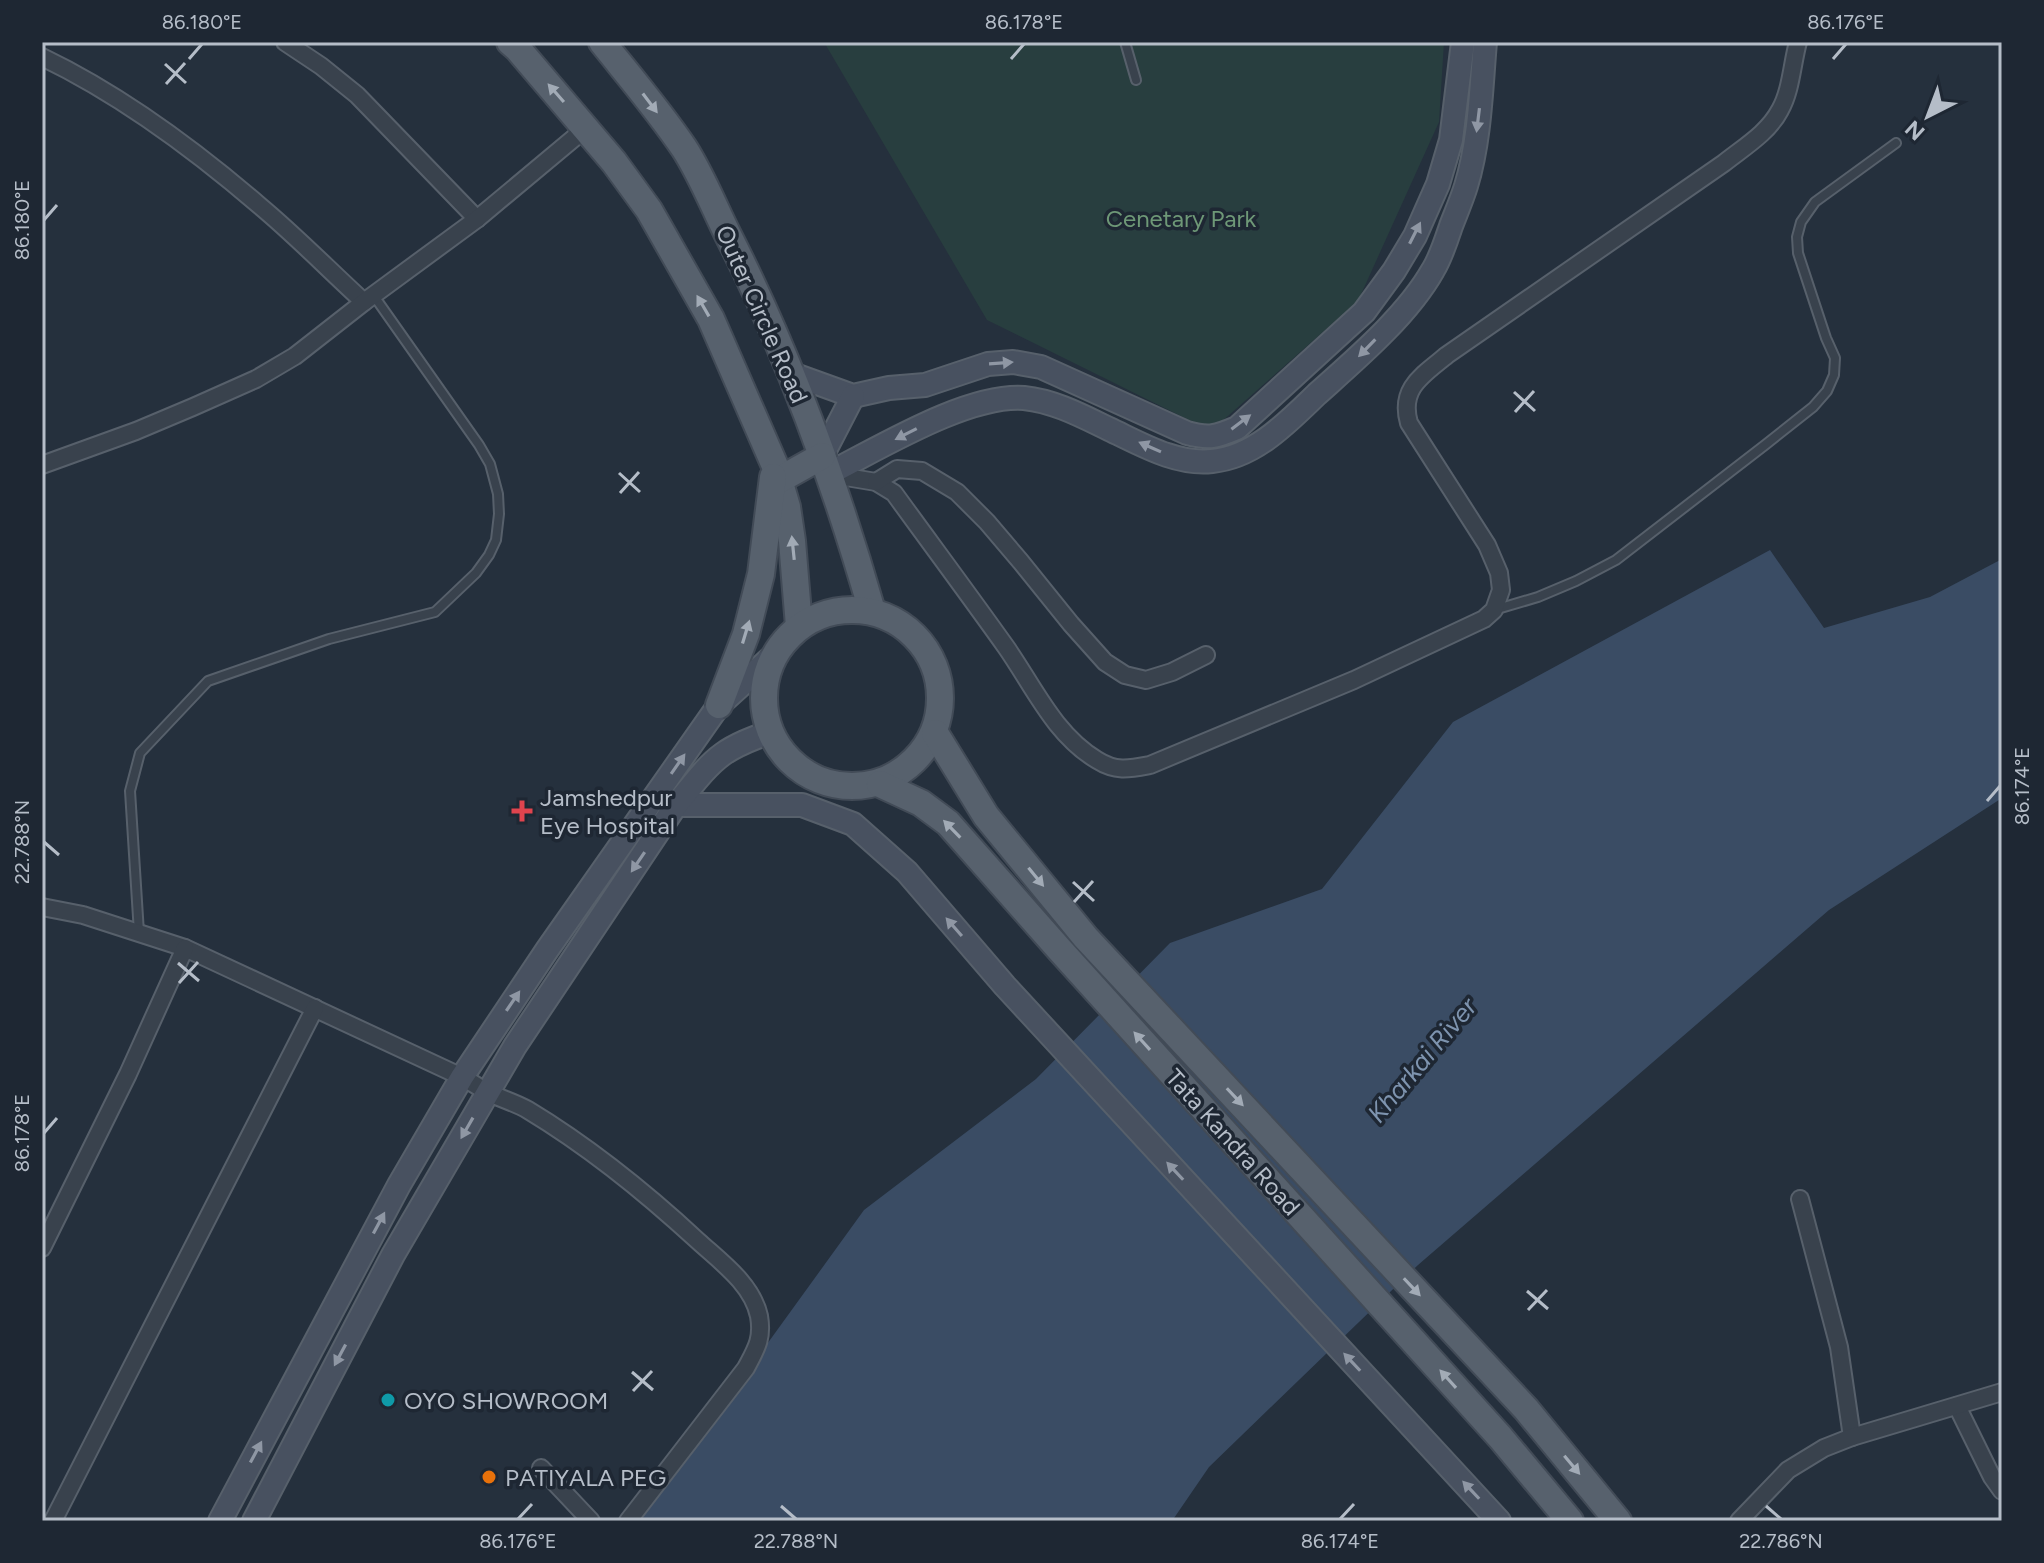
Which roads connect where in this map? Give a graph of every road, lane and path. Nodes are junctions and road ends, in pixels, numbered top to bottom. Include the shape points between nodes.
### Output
1 (285, 42) edge
2 (510, 42) edge
3 (602, 42) edge
4 (1125, 42) edge
5 (1463, 42) edge
6 (1485, 42) edge
7 (1798, 42) edge
8 (42, 57) edge
9 (1136, 80) dead end
10 (586, 128) junction
11 (1896, 143) dead end
12 (477, 219) junction
13 (369, 299) junction
14 (970, 369) junction
15 (792, 374) junction
16 (853, 396) junction
17 (980, 403) junction
18 (42, 465) edge
19 (825, 465) junction
20 (777, 473) junction
21 (876, 482) junction
22 (1494, 610) junction
23 (872, 611) junction
24 (799, 626) junction
25 (774, 655) junction
26 (1206, 655) dead end
27 (719, 705) junction
28 (770, 732) junction
29 (935, 733) junction
30 (880, 784) junction
31 (676, 805) junction
32 (42, 907) edge
33 (139, 933) junction
34 (185, 948) junction
35 (315, 1008) junction
36 (462, 1077) junction
37 (488, 1092) junction
38 (1800, 1199) dead end
39 (42, 1248) edge
40 (2002, 1392) edge
41 (1957, 1406) junction
42 (1852, 1437) junction
43 (541, 1468) dead end
44 (2002, 1491) edge
45 (53, 1521) edge
46 (220, 1521) edge
47 (254, 1521) edge
48 (591, 1521) edge
49 (628, 1521) edge
50 (1499, 1521) edge
51 (1570, 1521) edge
52 (1618, 1521) edge
53 (1739, 1521) edge

1 - 12 street via 357,95
10 -> 2 main road
3 -> 15 main road, Outer Circle Road via 685,150
4 - 9 lane
14 -> 5 street via 1013,362 1041,367 1187,433 1217,437 1237,428 1364,312 1415,236 1451,140
6 -> 17 street via 1467,184 1432,272 1405,308 1273,435 1245,452 1192,461 1166,455 1046,403 1024,398
7 - 22 street via 1781,109 1759,135 1447,355 1410,390 1405,408 1409,423 1487,545 1499,573 1501,590
8 - 13 street via 175,139
10 - 12 street
20 -> 10 main road via 711,319 649,210
11 - 22 lane via 1815,202 1801,222 1798,253 1835,358 1827,391 1616,560 1538,597
12 - 13 street
13 - 18 street via 256,379
13 - 33 lane via 490,464 498,494 496,540 476,573 435,612 329,639 208,681 140,753 130,791
14 - 16 street via 925,385
14 - 17 street
15 - 16 street
15 - 19 main road, Outer Circle Road
16 - 19 street
17 -> 19 street
19 - 20 main road
19 - 21 street
19 - 23 main road, Outer Circle Road
24 -> 20 main road via 792,541
27 -> 20 main road via 746,634
21 - 22 street via 894,493 1061,732 1113,768 1150,765 1354,680
21 - 26 street via 897,469 922,471 957,492 1105,662 1125,675 1146,680
23 - 24 main road via 834,610
23 - 29 main road via 907,628 931,657 942,695
24 - 25 main road
25 - 27 street
25 - 28 main road via 764,680 763,707
36 -> 27 street
28 - 30 main road via 784,755 811,777 844,787
28 - 31 street via 723,754
29 - 30 main road via 913,764
29 -> 52 main road via 986,816 1086,938 1526,1409
51 -> 30 main road, Tata Kandra Road via 948,823
31 -> 37 street
50 -> 31 street via 1005,986 907,872 853,824 802,805
32 - 33 street
33 - 34 street
34 - 35 street
34 - 39 street
35 - 36 street
35 - 45 street
36 - 37 street
46 -> 36 street
37 -> 47 street via 393,1255
37 - 49 street via 524,1108 615,1168 733,1273 759,1315 760,1342 746,1368
38 - 42 street via 1839,1347
40 - 41 street
41 - 42 street
41 - 44 street
42 - 53 street via 1788,1470
43 - 48 street

